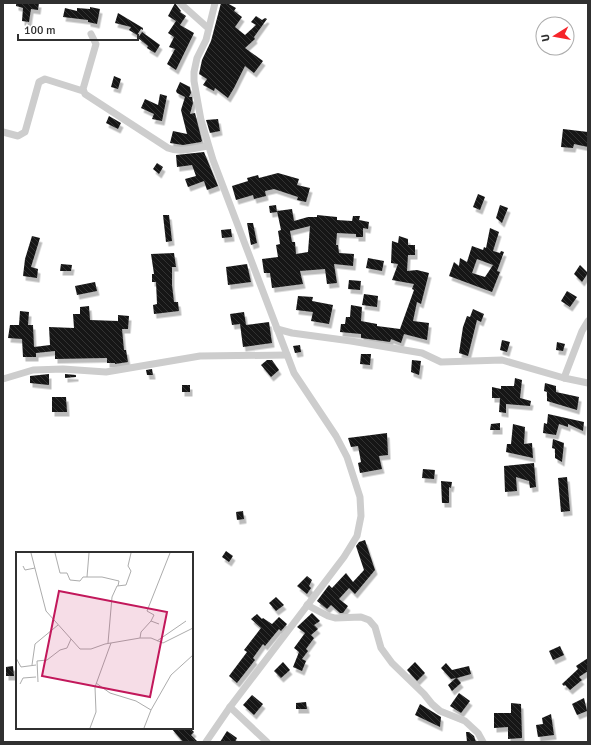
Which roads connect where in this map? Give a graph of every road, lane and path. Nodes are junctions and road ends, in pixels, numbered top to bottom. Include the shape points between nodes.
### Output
1 (180, 3) edge
2 (215, 3) edge
3 (208, 28) junction
4 (91, 34) dead end
5 (83, 91) junction
6 (3, 132) edge
7 (208, 146) junction
8 (588, 321) edge
9 (277, 329) junction
10 (287, 355) junction
11 (564, 378) junction
12 (3, 379) edge
13 (588, 383) edge
14 (307, 605) junction
15 (230, 707) junction
16 (206, 742) edge
17 (267, 742) edge
18 (482, 742) edge

1 - 3 street
2 - 3 street
3 - 7 street via 206,40 196,58 194,81
4 - 5 street via 96,44
5 - 6 street via 41,80 25,132 18,136
5 - 7 street via 91,99 172,150
7 - 9 street
8 - 11 street
9 - 10 street
9 - 11 street via 422,353 441,362 502,360
10 - 12 street via 200,356 106,372 33,370
10 - 14 street via 294,373 347,457 360,497 361,516 357,536
11 - 13 street
14 - 15 street
14 - 18 street via 335,618 361,617 369,620 392,663 440,711 465,721 478,733
15 - 16 street
15 - 17 street

